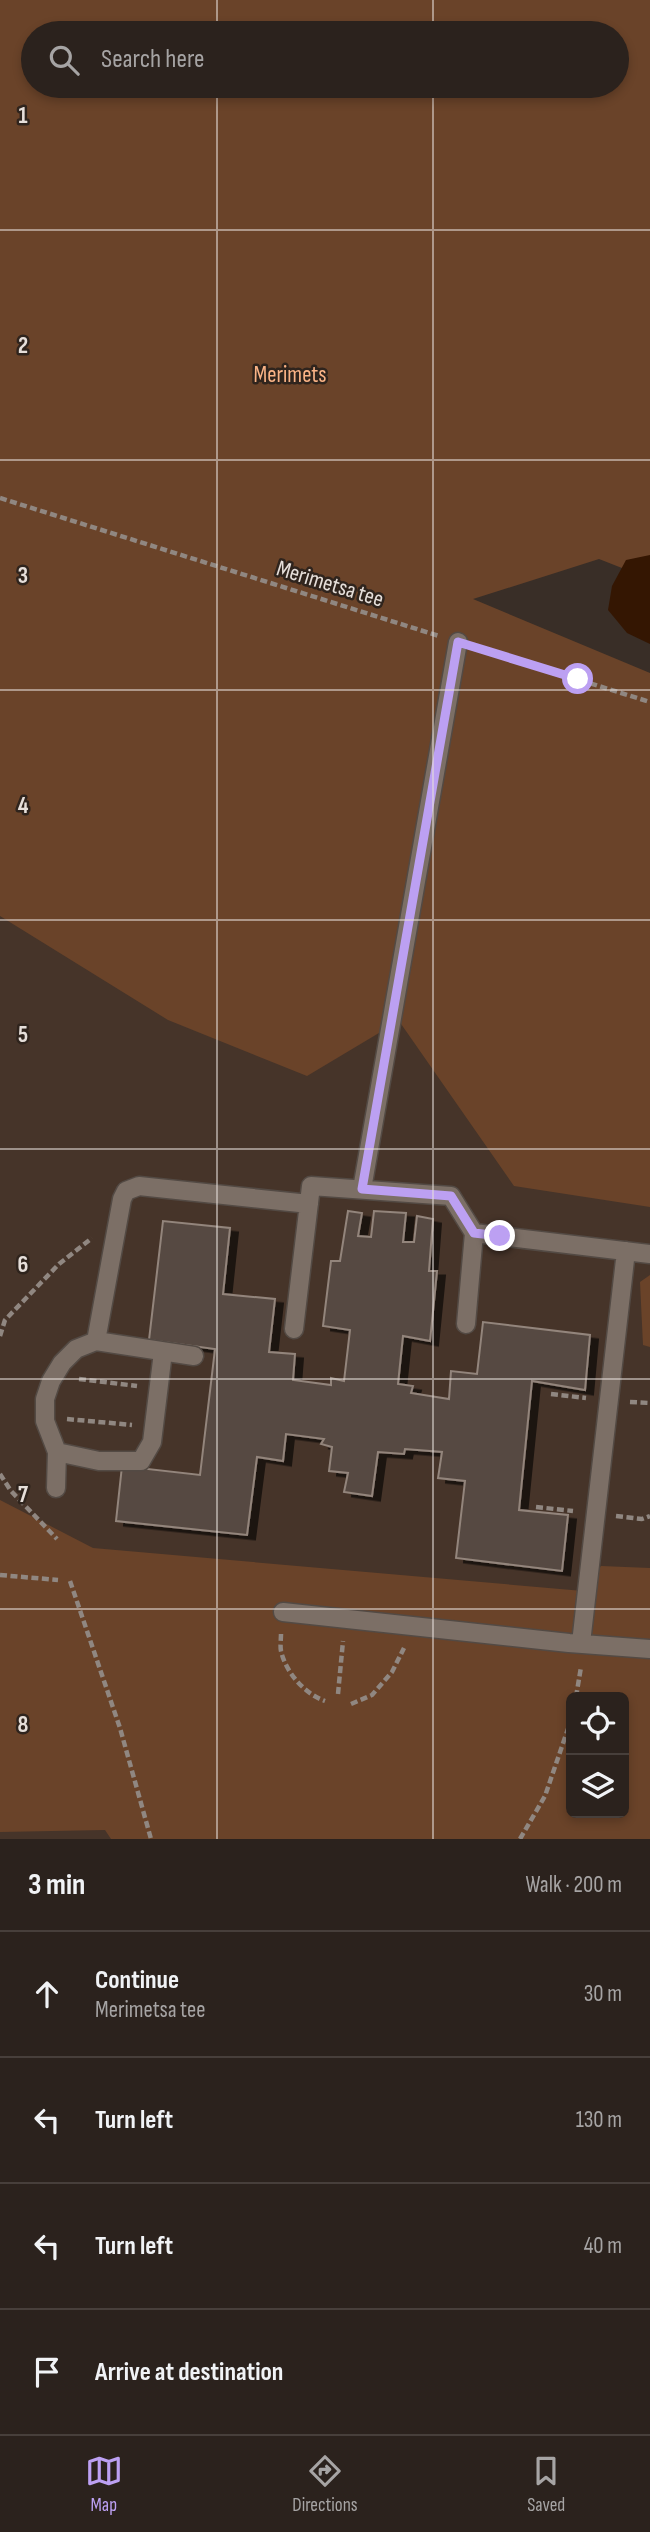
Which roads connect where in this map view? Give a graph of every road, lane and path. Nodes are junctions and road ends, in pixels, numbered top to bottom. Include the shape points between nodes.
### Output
1 (0, 498) edge
2 (458, 642) junction
3 (650, 702) edge
4 (362, 1189) junction
5 (309, 1204) junction
6 (119, 1217) junction
7 (474, 1233) junction
8 (626, 1251) junction
9 (650, 1254) edge
10 (466, 1324) dead end
11 (294, 1329) dead end
12 (0, 1335) edge
13 (96, 1341) junction
14 (163, 1352) junction
15 (194, 1356) dead end
16 (54, 1376) junction
17 (158, 1388) junction
18 (45, 1417) junction
19 (154, 1427) junction
20 (57, 1452) junction
21 (0, 1474) edge
22 (56, 1488) dead end
23 (57, 1539) dead end
24 (0, 1576) edge
25 (58, 1580) dead end
26 (70, 1581) dead end
27 (283, 1612) joint
28 (345, 1619) junction
29 (409, 1627) junction
30 (583, 1644) junction
31 (650, 1648) edge
32 (577, 1692) edge
33 (338, 1694) dead end
34 (325, 1702) dead end
35 (351, 1703) dead end
36 (566, 1735) edge
37 (151, 1839) edge
38 (520, 1839) edge

1 - 2 path, Merimetsa tee
2 - 3 path, Merimetsa tee
2 - 4 lane
4 - 5 lane via 311,1186
4 - 7 lane via 451,1196
5 - 6 lane via 139,1186 126,1191
5 - 11 lane
6 - 12 path via 59,1264 5,1320
6 - 13 lane
7 - 8 lane
7 - 10 lane
8 - 9 lane
8 - 30 lane
13 - 14 lane
13 - 16 lane via 76,1349
14 - 15 lane
14 - 17 lane
16 - 17 path
16 - 18 lane via 45,1399
17 - 19 lane
18 - 19 path
18 - 20 lane
19 - 20 lane via 141,1461 99,1461
20 - 22 lane
21 - 23 path
24 - 25 path
26 - 37 path via 120,1728
27 - 28 lane
27 - 34 path via 281,1652 294,1678
28 - 29 lane
28 - 33 path
29 - 30 lane
29 - 35 path via 392,1672 372,1695
30 - 31 lane
30 - 32 path
36 - 38 path via 545,1796

